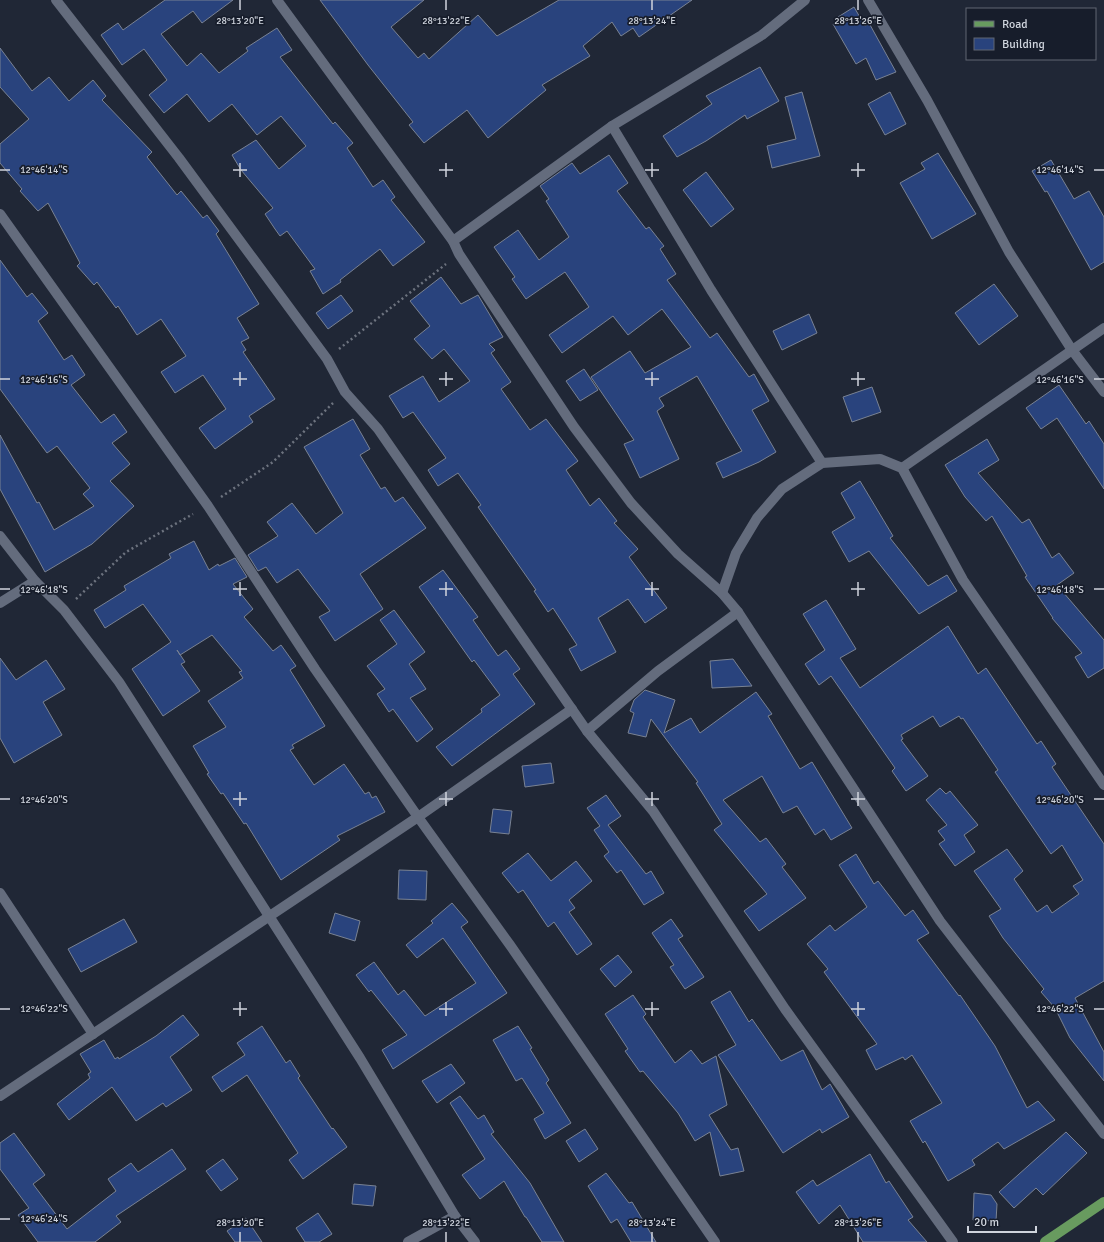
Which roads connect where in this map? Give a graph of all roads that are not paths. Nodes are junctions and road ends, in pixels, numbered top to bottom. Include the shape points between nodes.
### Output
1 (56, 0) edge
2 (277, 0) edge
3 (805, 0) edge
4 (868, 0) edge
5 (612, 126) junction
6 (0, 214) edge
7 (454, 241) junction
8 (1104, 328) edge
9 (1072, 350) junction
10 (1104, 392) edge
11 (822, 463) junction
12 (902, 468) junction
13 (0, 536) edge
14 (35, 581) junction
15 (722, 593) junction
16 (0, 603) edge
17 (738, 612) junction
18 (572, 710) junction
19 (587, 731) junction
20 (1104, 785) edge
21 (418, 818) junction
22 (0, 893) edge
23 (270, 917) junction
24 (93, 1034) junction
25 (0, 1096) edge
26 (1104, 1134) edge
27 (1104, 1202) edge
28 (455, 1216) junction
29 (408, 1242) edge
30 (475, 1242) edge
31 (715, 1242) edge
32 (953, 1242) edge
33 (1045, 1242) edge

1 - 18 street via 179,158 327,359 344,392 378,429
2 - 7 street
3 - 5 street via 762,35
4 - 9 street via 927,100 1009,252
5 - 7 street
5 - 11 street via 711,290
6 - 21 street via 208,506 315,669
7 - 15 street via 459,254 574,427 631,503 678,554
8 - 9 street
9 - 10 street
9 - 12 street
11 - 12 street via 880,459
11 - 15 street via 782,489 757,518 736,553
12 - 20 street via 963,580
13 - 14 street
14 - 16 street
14 - 23 street via 64,610 119,682
15 - 17 street
17 - 19 street via 658,671
17 - 26 street via 940,921
18 - 19 street
18 - 21 street
19 - 32 street via 652,811 785,1009
21 - 23 street
21 - 31 street
22 - 24 street
23 - 24 street
23 - 28 street via 360,1058
24 - 25 street
27 - 33 main road
28 - 29 street
28 - 30 street

